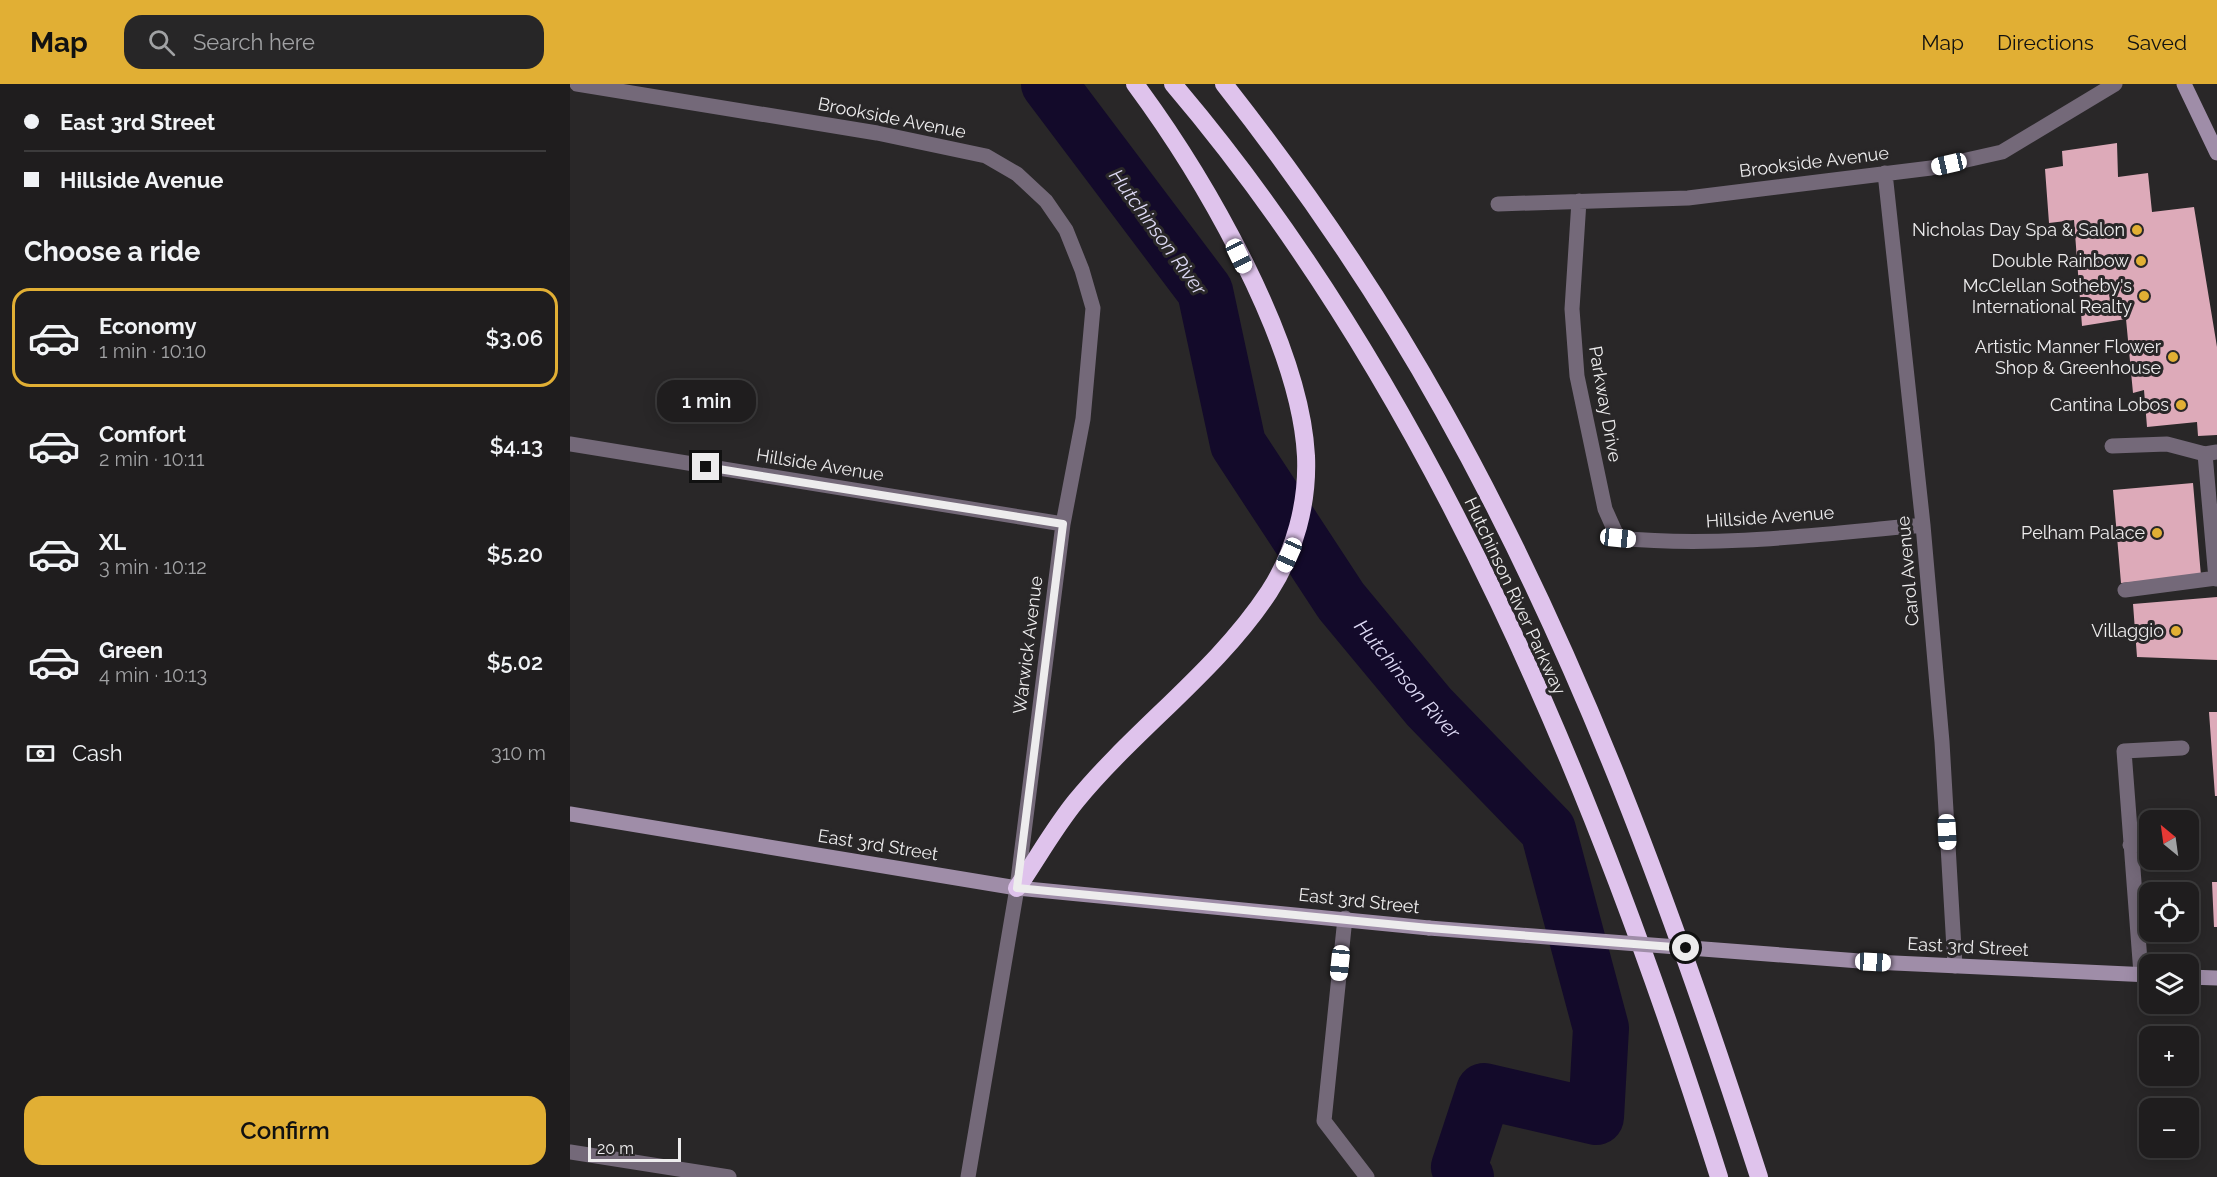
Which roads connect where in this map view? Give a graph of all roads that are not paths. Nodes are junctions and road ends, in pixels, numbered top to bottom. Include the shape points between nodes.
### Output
1 (577, 84) edge
2 (1135, 84) edge
3 (1173, 84) edge
4 (1224, 84) edge
5 (2115, 84) edge
6 (2184, 84) edge
7 (2217, 153) edge
8 (986, 156) joint
9 (1885, 173) junction
10 (1579, 201) junction
11 (1498, 204) dead end
12 (570, 444) edge
13 (2112, 446) dead end
14 (2211, 453) edge
15 (1063, 524) junction
16 (1923, 525) junction
17 (1618, 538) joint
18 (2216, 578) edge
19 (2125, 590) dead end
20 (2182, 748) dead end
21 (570, 813) edge
22 (2130, 845) junction
23 (2139, 845) edge
24 (1017, 888) junction
25 (1345, 918) junction
26 (2143, 954) edge
27 (1955, 966) junction
28 (2139, 974) edge
29 (2199, 977) edge
30 (2217, 978) edge
31 (570, 1152) edge
32 (729, 1177) edge
33 (968, 1177) edge
34 (1367, 1177) edge
35 (1719, 1177) edge
36 (1759, 1177) edge

1 - 8 street, Brookside Avenue via 878,133
2 - 24 highway via 1192,168 1259,297 1298,402 1305,472 1295,539 1270,591 1225,646 1076,801
3 - 35 highway, Hutchinson River Parkway via 1300,253 1381,380 1449,504 1529,672 1591,818 1658,993
4 - 36 highway, Hutchinson River Parkway via 1298,180 1384,310 1443,409 1511,539 1573,672 1662,891
5 - 9 street, Brookside Avenue via 2002,152 1931,168
6 - 7 street
8 - 15 street, Warwick Avenue via 1017,174 1046,201 1066,230 1093,308 1083,419
9 - 10 street, Brookside Avenue via 1688,198
9 - 16 street, Carol Avenue
10 - 11 street, Brookside Avenue
10 - 17 street, Parkway Drive via 1572,309 1577,376 1605,509
12 - 15 street, Hillside Avenue
13 - 14 street via 2167,444
14 - 18 street
15 - 24 street, Warwick Avenue
16 - 17 street, Hillside Avenue via 1735,541
16 - 27 street, Carol Avenue via 1942,742
18 - 19 street
20 - 22 street via 2124,751
21 - 24 street, East 3rd Street
22 - 23 street
22 - 26 street
24 - 25 street, East 3rd Street
24 - 33 street, Warwick Avenue
25 - 27 street, East 3rd Street, bridge via 1429,928
25 - 34 street via 1324,1121
27 - 28 street, East 3rd Street
29 - 30 street
31 - 32 street

